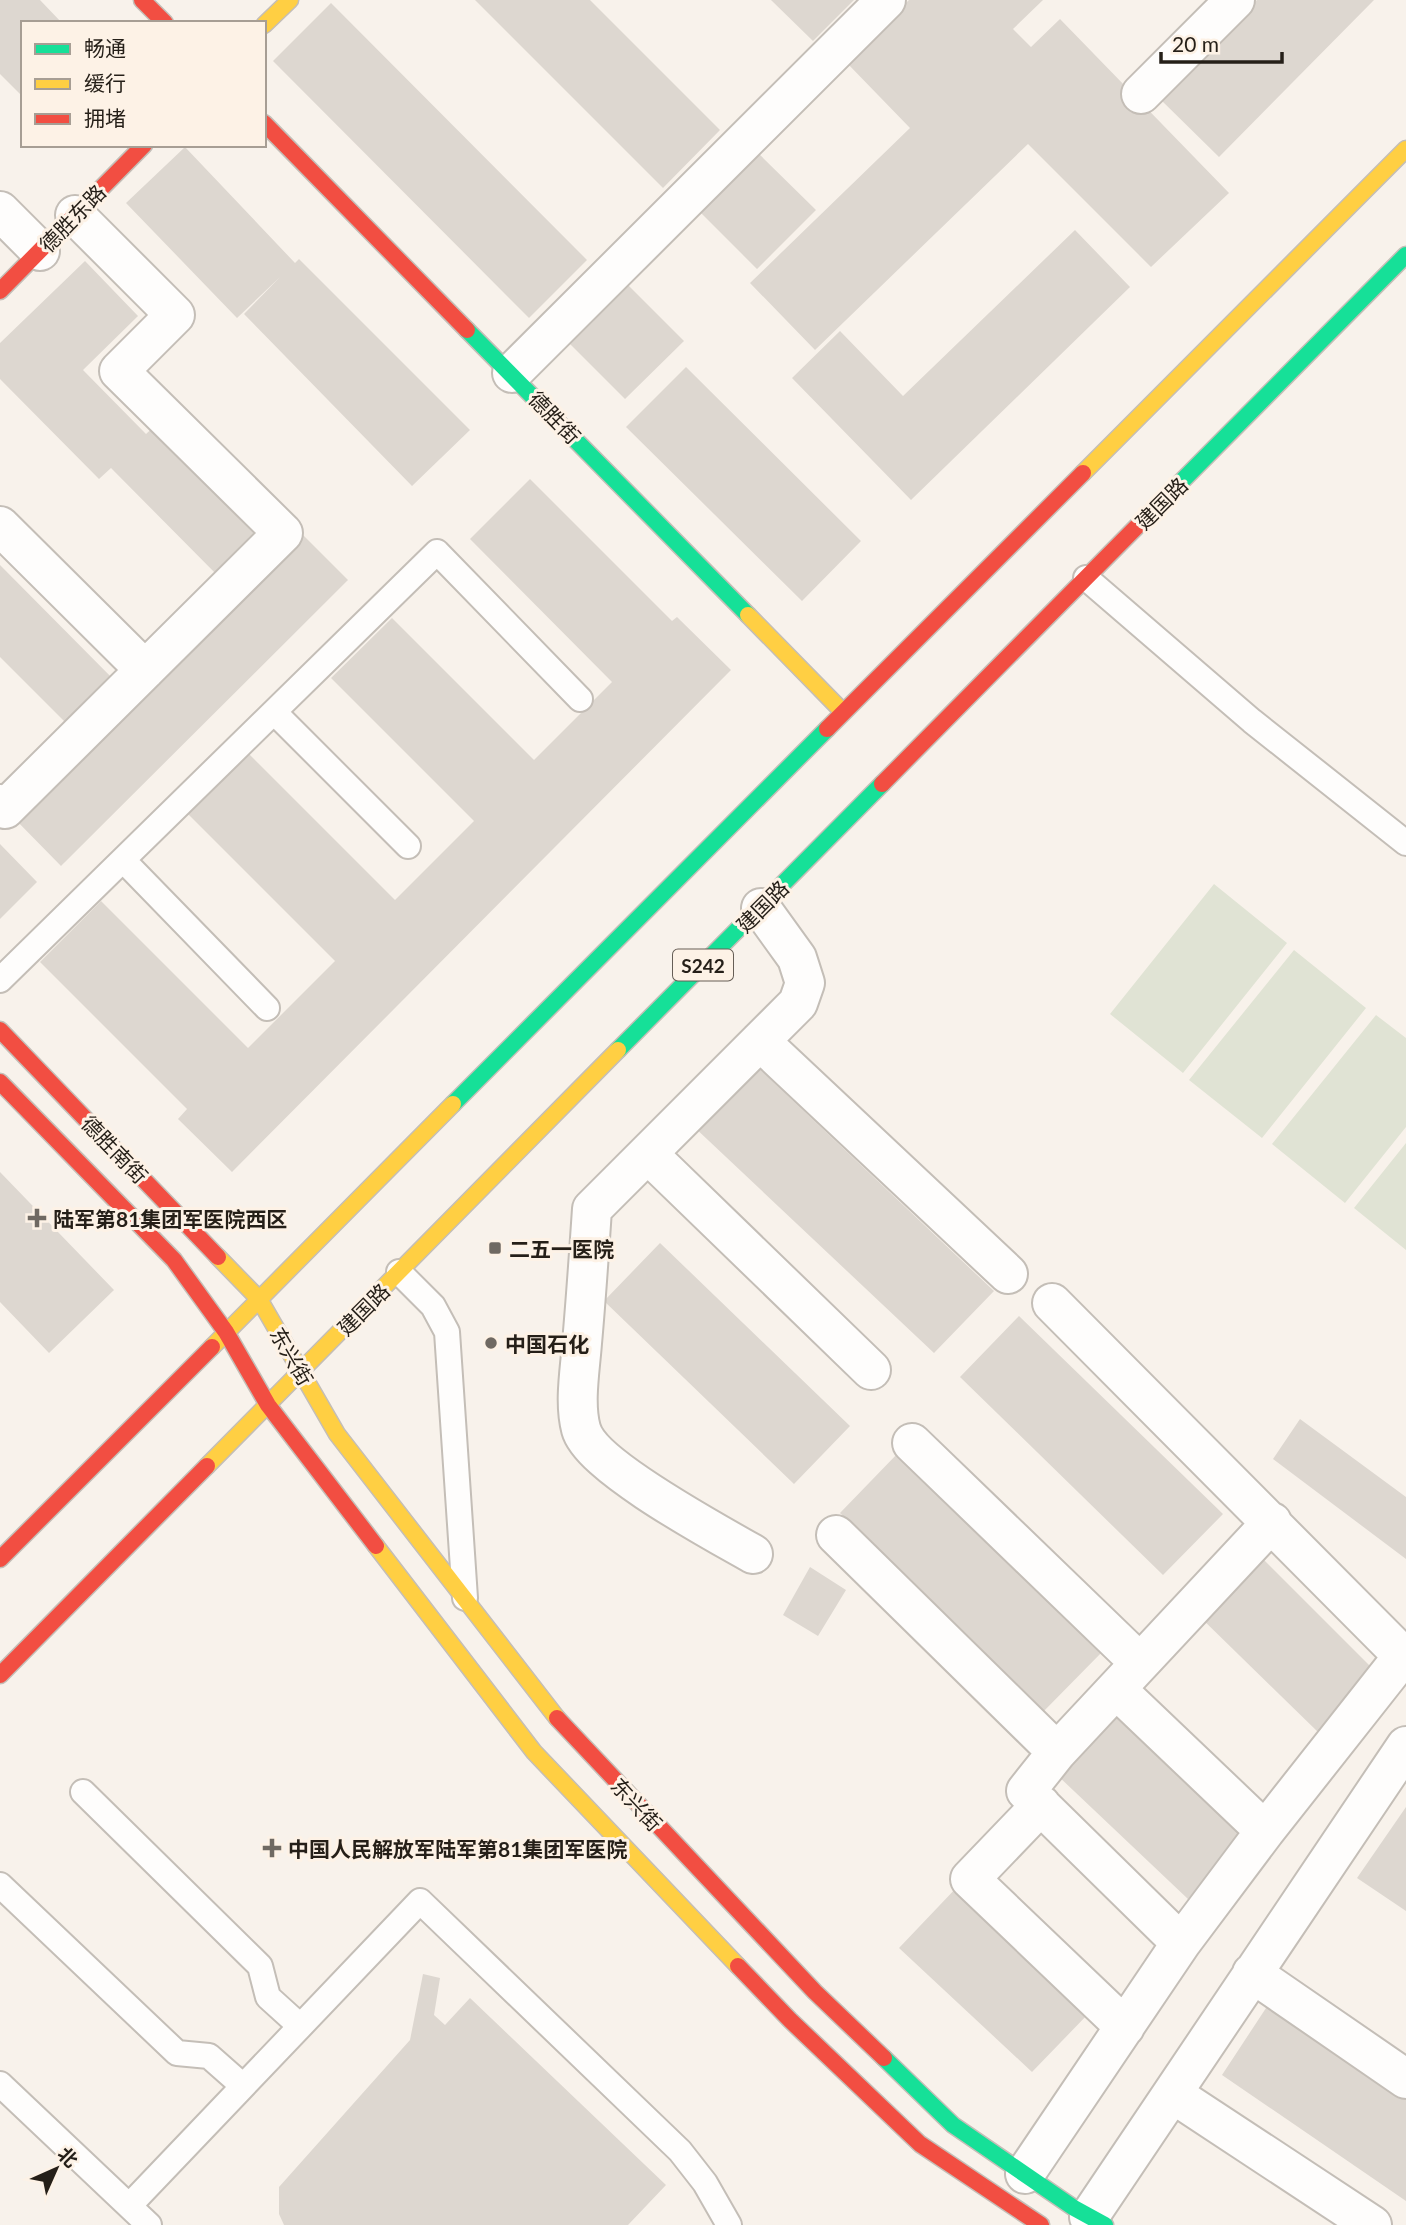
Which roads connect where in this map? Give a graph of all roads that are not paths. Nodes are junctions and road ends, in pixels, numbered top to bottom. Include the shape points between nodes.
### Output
1 (142, 0) edge
2 (290, 0) edge
3 (887, 0) edge
4 (1235, 0) edge
5 (163, 21) edge
6 (266, 23) edge
7 (1141, 94) dead end
8 (266, 125) edge
9 (142, 147) edge
10 (1406, 149) edge
11 (0, 211) edge
12 (75, 215) junction
13 (40, 251) junction
14 (1406, 256) edge
15 (0, 291) edge
16 (512, 373) junction
17 (0, 526) edge
18 (1086, 578) junction
19 (145, 670) junction
20 (580, 699) dead end
21 (274, 712) junction
22 (844, 712) junction
23 (0, 804) edge
24 (1406, 843) edge
25 (408, 846) dead end
26 (123, 860) junction
27 (761, 908) junction
28 (0, 980) edge
29 (267, 1007) dead end
30 (0, 1030) edge
31 (760, 1041) junction
32 (0, 1082) edge
33 (648, 1154) junction
34 (399, 1272) junction
35 (1008, 1274) dead end
36 (259, 1299) junction
37 (1052, 1303) dead end
38 (226, 1332) junction
39 (871, 1370) dead end
40 (302, 1371) junction
41 (268, 1405) junction
42 (912, 1443) dead end
43 (1272, 1522) junction
44 (835, 1535) dead end
45 (754, 1554) dead end
46 (0, 1559) edge
47 (465, 1600) junction
48 (435, 1623) junction
49 (0, 1675) edge
50 (1128, 1676) junction
51 (1406, 1746) edge
52 (1056, 1752) junction
53 (1395, 1784) edge
54 (83, 1792) dead end
55 (1041, 1805) junction
56 (1265, 1831) junction
57 (0, 1885) edge
58 (1181, 1943) junction
59 (1252, 1973) junction
60 (300, 2026) junction
61 (1125, 2027) junction
62 (1406, 2079) edge
63 (0, 2084) edge
64 (243, 2086) junction
65 (1172, 2094) junction
66 (1025, 2174) junction
67 (129, 2206) junction
68 (1097, 2221) edge
69 (149, 2225) edge
70 (729, 2225) edge
71 (1041, 2225) edge
72 (1372, 2225) edge

1 - 5 main road
2 - 6 main road
3 - 16 street
4 - 7 street
8 - 16 main road, 德胜街
9 - 12 main road, 德胜东路
10 - 22 main road
11 - 13 street
12 - 13 main road, 德胜东路
12 - 19 street via 176,315 119,371 283,533
13 - 15 main road, 德胜东路
14 - 18 main road, 建国路 / S242
16 - 22 main road, 德胜街
17 - 19 street
18 - 24 lane via 1252,722
18 - 27 main road, 建国路 / S242
19 - 23 street via 5,808
20 - 21 lane via 437,552
21 - 25 lane
21 - 26 lane
22 - 36 main road
26 - 28 lane
26 - 29 lane
27 - 31 street via 797,958 805,982 799,1003
27 - 34 main road, 建国路 / S242
30 - 36 main road, 德胜南街
31 - 33 street
31 - 35 street
32 - 38 main road, 德胜南街 via 174,1260
33 - 39 street
33 - 45 street via 592,1209 578,1393 581,1430 612,1465 677,1511
34 - 40 main road, 建国路 / S242
34 - 47 lane via 433,1306 447,1332
36 - 38 main road
36 - 40 main road, 东兴街
37 - 43 street
38 - 41 main road, 东兴街
38 - 46 main road
40 - 41 main road, 建国路 / S242
40 - 47 main road, 东兴街 via 337,1434
41 - 48 main road, 东兴街
41 - 49 main road, 建国路 / S242
42 - 50 street
43 - 50 street
43 - 56 street via 1403,1656
44 - 52 street
47 - 48 lane
47 - 66 main road, 东兴街 via 554,1715 816,1992 953,2125
48 - 71 main road, 东兴街 via 534,1752 790,2020 920,2144
50 - 52 street
50 - 56 street
51 - 53 street
52 - 55 street via 1026,1791
53 - 59 street
54 - 60 lane via 260,1966 268,1997
55 - 58 street
55 - 61 street via 970,1879
56 - 58 street
57 - 64 lane via 177,2053 209,2056
58 - 61 street
59 - 62 street
59 - 65 street
60 - 64 lane
60 - 70 lane via 420,1901 680,2151
61 - 66 street
63 - 67 lane
64 - 67 lane
65 - 68 street
65 - 72 street
66 - 68 main road, 东兴街
67 - 69 lane

